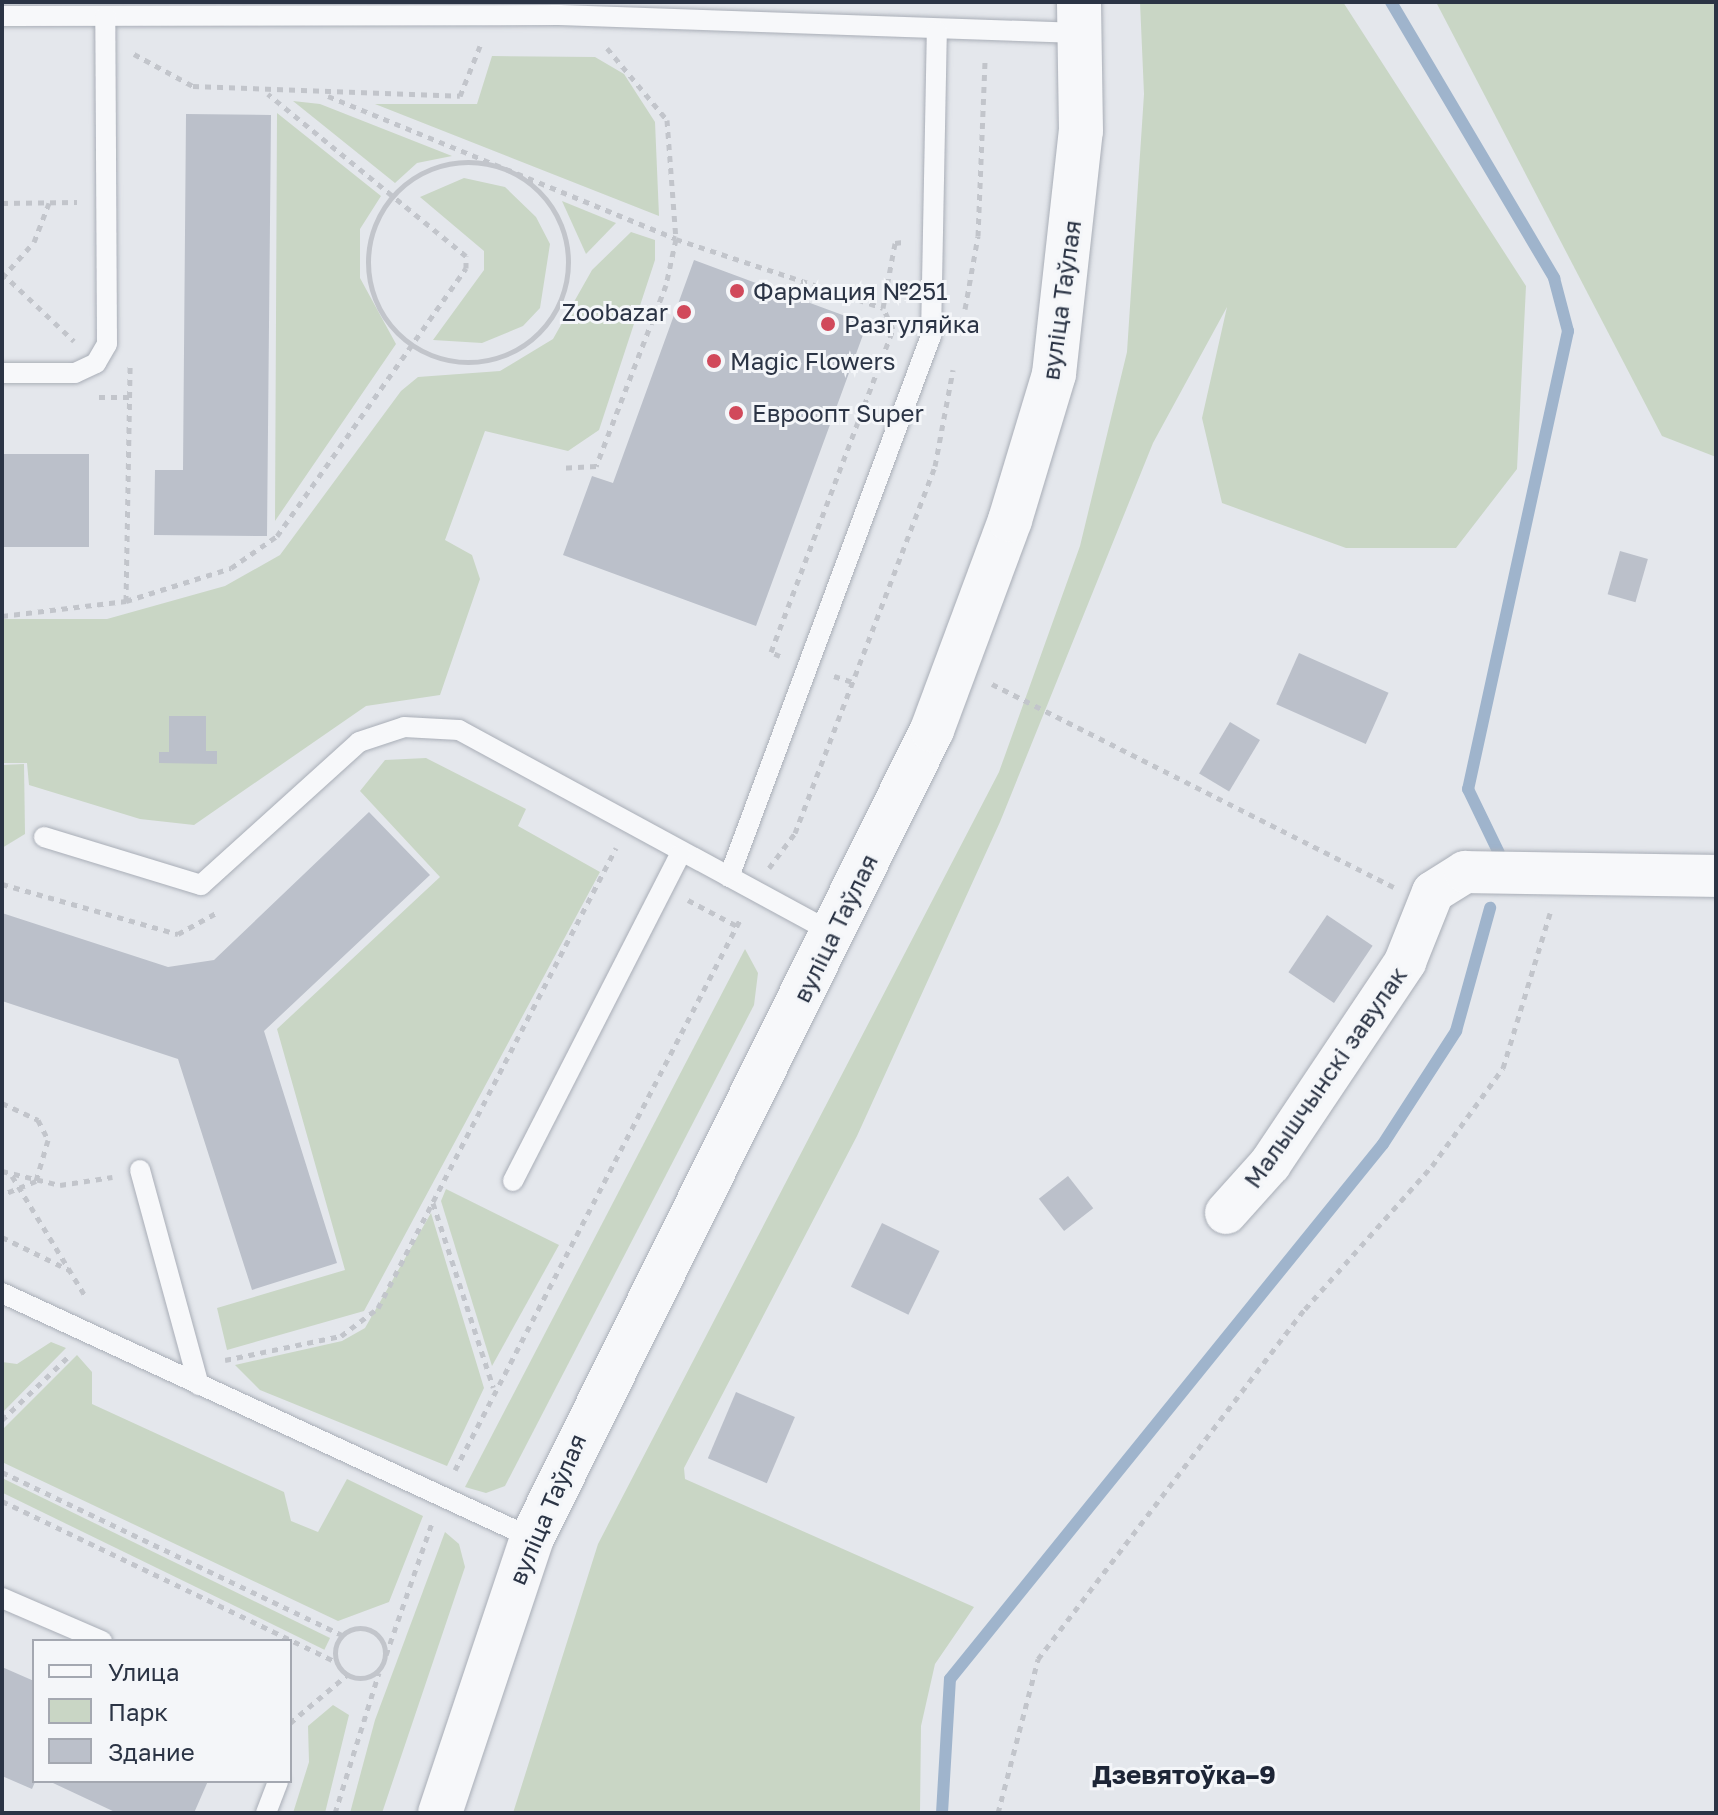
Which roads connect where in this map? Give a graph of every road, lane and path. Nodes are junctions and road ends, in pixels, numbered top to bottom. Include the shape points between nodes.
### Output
1 (554, 9) edge
2 (2, 16) edge
3 (105, 16) junction
4 (1080, 18) edge
5 (937, 31) junction
6 (603, 43) dead end
7 (498, 44) dead end
8 (106, 49) junction
9 (268, 94) junction
10 (323, 94) junction
11 (500, 166) junction
12 (392, 196) junction
13 (106, 202) junction
14 (2, 203) edge
15 (49, 203) junction
16 (978, 236) dead end
17 (676, 239) junction
18 (938, 239) junction
19 (3, 276) edge
20 (883, 308) junction
21 (411, 345) junction
22 (2, 373) edge
23 (75, 373) junction
24 (563, 468) dead end
25 (2, 616) edge
26 (771, 652) dead end
27 (1009, 694) dead end
28 (628, 826) junction
29 (44, 837) dead end
30 (603, 840) dead end
31 (617, 847) junction
32 (680, 854) junction
33 (1365, 876) dead end
34 (1716, 876) edge
35 (729, 877) junction
36 (1560, 878) junction
37 (2, 884) edge
38 (663, 887) junction
39 (221, 908) dead end
40 (737, 926) dead end
41 (833, 933) junction
42 (2, 1103) edge
43 (140, 1170) joint
44 (2, 1171) edge
45 (12, 1176) junction
46 (36, 1181) junction
47 (513, 1181) dead end
48 (21, 1191) junction
49 (2, 1195) edge
50 (433, 1202) junction
51 (1226, 1213) dead end
52 (2, 1237) edge
53 (70, 1271) junction
54 (2, 1293) edge
55 (93, 1335) junction
56 (221, 1348) dead end
57 (225, 1360) junction
58 (197, 1375) junction
59 (493, 1387) dead end
60 (2, 1420) edge
61 (2, 1472) edge
62 (2, 1501) edge
63 (532, 1538) junction
64 (2, 1598) edge
65 (342, 1635) junction
66 (97, 1639) edge
67 (288, 1639) edge
68 (292, 1641) edge
69 (336, 1662) junction
70 (379, 1671) junction
71 (347, 1675) junction
72 (292, 1721) edge
73 (277, 1783) edge
74 (266, 1813) edge
75 (335, 1813) edge
76 (440, 1813) edge
77 (998, 1813) edge

1 - 3 lane
1 - 5 lane
2 - 3 lane
3 - 8 lane
4 - 5 lane
4 - 41 street, вуліца Таўлая via 1081,131 1054,374 1010,520 932,730
5 - 18 lane
6 - 17 path via 667,120
7 - 10 path via 471,54 460,96
8 - 9 path via 131,52 193,86
8 - 13 lane
9 - 10 path
9 - 12 path
10 - 11 path
11 - 12 path via 461,161 423,171
11 - 17 path
11 - 21 path via 533,185 557,215 568,250 566,288 554,311 520,348 484,361 446,360
12 - 21 path via 371,232 368,275 382,315
12 - 21 path via 466,256 466,268
13 - 15 path
13 - 23 lane via 107,344 96,363
14 - 15 path
15 - 19 path via 34,242
16 - 18 path
17 - 20 path
17 - 24 path via 666,285 596,466
18 - 20 path via 895,243
18 - 35 lane via 931,336
19 - 23 path via 76,343
20 - 26 path via 893,329
21 - 25 path via 277,536 231,568 126,601
22 - 23 lane
27 - 33 path
28 - 29 lane via 459,730 404,727 359,742 201,885
28 - 31 path
28 - 32 lane
30 - 31 path
31 - 38 path
31 - 50 path
32 - 35 lane
32 - 38 lane
34 - 36 street, Малышчынскі завулак
35 - 41 lane
36 - 51 street, Малышчынскі завулак via 1465,872 1433,892 1405,962 1270,1164
36 - 77 path via 1503,1068 1432,1166 1305,1309 1038,1659
37 - 39 path via 178,934
38 - 40 path
38 - 47 lane
41 - 63 street, вуліца Таўлая
42 - 46 path via 38,1120 48,1140
43 - 46 path via 90,1183
43 - 58 lane
44 - 45 path
45 - 46 path
45 - 48 path
46 - 48 path
48 - 49 path
48 - 53 path
50 - 57 path via 378,1308 363,1323 310,1346
50 - 59 path
52 - 53 path
53 - 55 path via 104,1316
54 - 55 lane
55 - 58 lane
55 - 60 path
56 - 57 path
57 - 58 path via 236,1378
58 - 63 lane
61 - 65 path
62 - 67 path
63 - 76 street, вуліца Таўлая
64 - 66 lane
65 - 69 path
65 - 70 path via 371,1629 383,1639
68 - 69 path
69 - 71 path
70 - 71 path
70 - 75 path
71 - 72 path
73 - 74 lane

